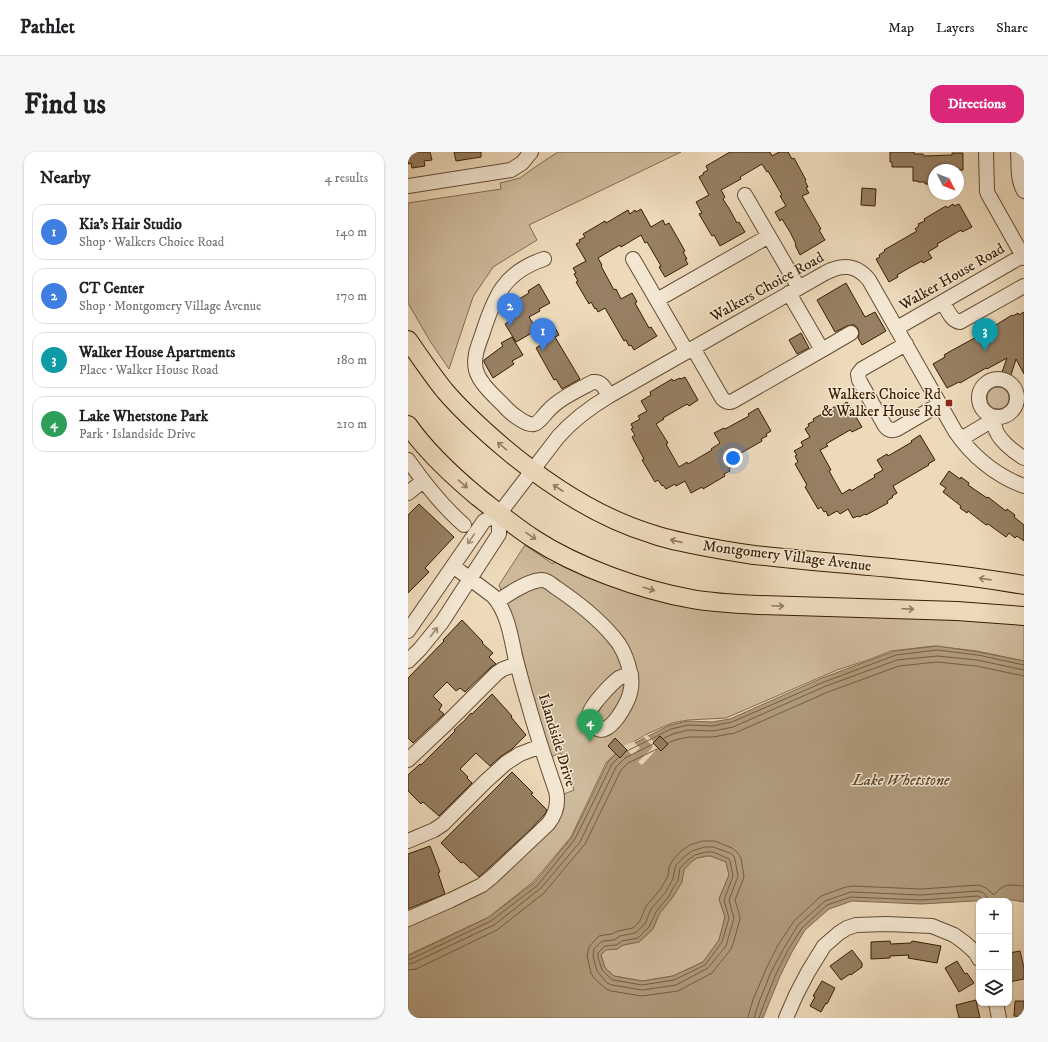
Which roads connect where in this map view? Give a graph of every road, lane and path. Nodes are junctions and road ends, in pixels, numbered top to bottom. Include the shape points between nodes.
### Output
1 (531, 152) edge
2 (986, 152) edge
3 (1018, 152) edge
4 (408, 186) edge
5 (1024, 191) edge
6 (745, 195) dead end
7 (769, 236) junction
8 (1024, 257) edge
9 (544, 259) dead end
10 (633, 259) dead end
11 (1024, 286) edge
12 (794, 290) junction
13 (657, 300) junction
14 (943, 302) junction
15 (897, 328) junction
16 (851, 333) dead end
17 (408, 340) edge
18 (906, 344) junction
19 (690, 350) junction
20 (822, 350) junction
21 (609, 396) junction
22 (940, 404) junction
23 (408, 424) edge
24 (961, 439) junction
25 (1018, 446) edge
26 (1024, 458) edge
27 (408, 460) edge
28 (532, 471) junction
29 (423, 481) junction
30 (1024, 486) edge
31 (408, 494) edge
32 (499, 514) junction
33 (464, 525) dead end
34 (453, 566) junction
35 (470, 579) junction
36 (1024, 585) edge
37 (498, 601) junction
38 (1024, 616) edge
39 (408, 631) edge
40 (408, 661) edge
41 (518, 664) junction
42 (631, 674) dead end
43 (541, 746) junction
44 (408, 760) edge
45 (408, 840) edge
46 (408, 919) edge
47 (976, 953) edge
48 (997, 1006) edge
49 (786, 1018) edge
50 (999, 1018) edge

1 - 4 street via 522,163 511,170
2 - 8 street via 988,194
3 - 5 street via 1019,178
6 - 7 street
7 - 12 street
7 - 13 street
8 - 14 street, Walker House Road
9 - 21 street via 516,274 497,296 489,311 475,356 478,375 482,383 512,414 531,424 536,423 558,402 593,382 600,383
10 - 13 street
11 - 14 street via 960,322 952,318
12 - 15 street, Walkers Choice Road via 834,268 848,266 869,280
12 - 19 street, Walkers Choice Road
12 - 20 street
13 - 19 street
14 - 15 street, Walker House Road
15 - 18 street, Walkers Choice Road
16 - 20 street
28 -> 17 main road, Montgomery Village Avenue via 490,436 444,390
18 - 22 street, Walkers Choice Road
18 - 22 street via 862,369 858,374 885,426 890,430 897,429
19 - 20 street via 722,398 730,403
19 - 21 street, Walkers Choice Road
21 - 28 street, Walkers Choice Road via 567,426
22 - 24 street, Walkers Choice Road
23 -> 32 main road via 435,457
24 - 25 street via 995,417 996,431 1001,438
24 - 30 street, Walkers Choice Road via 989,467
25 - 26 street
27 - 29 street
28 - 32 street, Walkers Choice Road
36 -> 28 main road, Montgomery Village Avenue via 964,576 754,555 680,542 652,535 604,515
29 - 31 street
29 - 33 street
32 -> 34 street via 484,521
32 - 35 street via 499,534
32 -> 38 main road via 562,555 626,582 693,599 759,605 958,610
34 - 35 street, Islandside Drive
34 - 39 street
35 - 37 street, Islandside Drive
40 -> 35 street via 442,622
37 - 41 street, Islandside Drive via 503,610
37 - 42 street via 535,582 547,582 581,606 611,634 622,649
41 - 43 street, Islandside Drive
41 - 44 street via 497,673
43 - 45 street via 512,758 443,824
43 - 46 street, Islandside Drive via 558,798 551,820 482,885
47 - 49 street via 954,935 932,926 856,924 846,928 824,946 808,972
48 - 50 street

